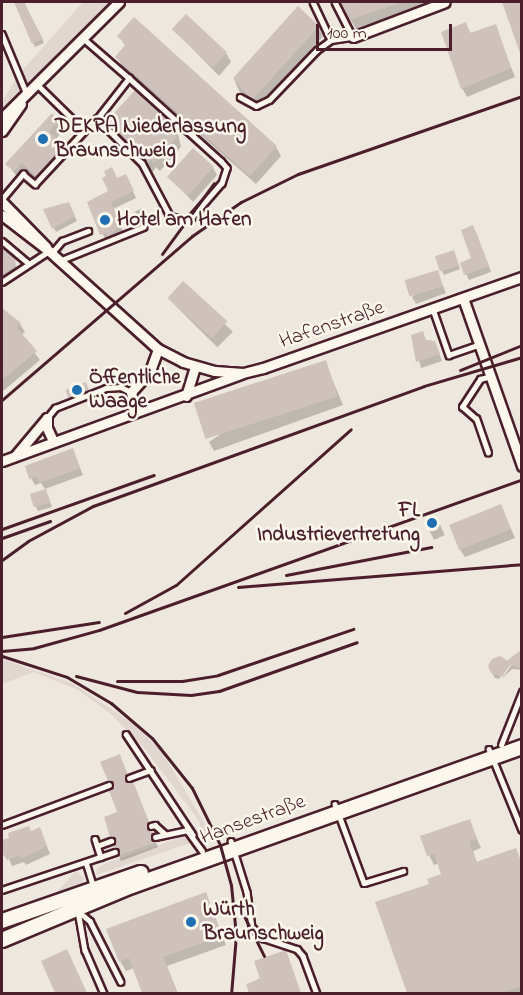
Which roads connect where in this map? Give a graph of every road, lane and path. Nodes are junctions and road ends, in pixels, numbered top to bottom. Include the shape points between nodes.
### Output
1 (119, 2) edge
2 (313, 2) edge
3 (335, 2) edge
4 (445, 2) edge
5 (2, 34) edge
6 (353, 37) junction
7 (84, 39) junction
8 (331, 40) junction
9 (129, 78) junction
10 (37, 85) junction
11 (27, 94) junction
12 (240, 97) dead end
13 (2, 112) edge
14 (2, 118) edge
15 (2, 131) edge
16 (2, 201) edge
17 (2, 215) edge
18 (143, 227) dead end
19 (88, 231) dead end
20 (2, 241) edge
21 (50, 253) junction
22 (59, 261) junction
23 (28, 263) junction
24 (522, 278) edge
25 (2, 282) edge
26 (463, 298) junction
27 (433, 309) junction
28 (478, 345) junction
29 (158, 349) junction
30 (195, 366) junction
31 (243, 373) junction
32 (488, 377) junction
33 (131, 392) junction
34 (186, 396) junction
35 (135, 412) junction
36 (47, 418) junction
37 (53, 441) junction
38 (488, 453) dead end
39 (15, 456) junction
40 (2, 461) edge
41 (522, 466) edge
42 (522, 692) edge
43 (126, 734) dead end
44 (522, 737) edge
45 (522, 747) edge
46 (494, 750) junction
47 (151, 770) junction
48 (129, 778) dead end
49 (109, 786) dead end
50 (337, 808) junction
51 (2, 825) edge
52 (151, 826) dead end
53 (522, 830) edge
54 (165, 834) junction
55 (193, 835) junction
56 (155, 837) dead end
57 (95, 839) dead end
58 (111, 841) dead end
59 (233, 845) junction
60 (98, 846) junction
61 (202, 851) junction
62 (115, 852) dead end
63 (102, 857) junction
64 (86, 862) junction
65 (403, 871) dead end
66 (2, 890) edge
67 (97, 895) junction
68 (73, 898) junction
69 (78, 911) junction
70 (2, 921) edge
71 (2, 940) edge
72 (121, 982) dead end
73 (104, 993) edge
74 (317, 993) edge

1 - 7 street
2 - 8 lane
3 - 6 lane
4 - 6 street
5 - 11 lane
6 - 8 lane
7 - 9 lane
7 - 10 street
8 - 12 lane via 270,100 255,106
9 - 9 lane via 97,119 142,164 170,217 190,220 222,183 227,168
10 - 11 street
10 - 16 lane via 84,131 35,184 23,174
11 - 13 street
11 - 14 street
11 - 15 street
16 - 21 street, Hafenstraße
17 - 21 street, Hafenstraße
18 - 22 lane
19 - 21 lane via 62,241
20 - 23 lane
21 - 22 street, Hafenstraße
21 - 23 lane
22 - 29 street, Hafenstraße
23 - 25 lane
24 - 26 street, Hafenstraße
26 - 27 street, Hafenstraße
26 - 28 street
27 - 28 lane via 449,355
27 - 31 street, Hafenstraße
28 - 32 street
29 - 30 street, Hafenstraße
29 - 33 street via 150,371
30 - 31 street, Hafenstraße
30 - 34 street
31 - 34 street, Hafenstraße
32 - 38 lane via 480,379 462,407 476,419
32 - 41 street
33 - 35 street
33 - 36 lane via 121,387 106,388 55,408
34 - 35 street, Hafenstraße
35 - 37 street, Hafenstraße
36 - 37 street
36 - 39 street, Hafenstraße
37 - 39 street, Hafenstraße
39 - 40 street, Hafenstraße
42 - 46 lane
43 - 47 lane
44 - 46 main road, Hansestraße
45 - 46 main road, Hansestraße
46 - 50 main road, Hansestraße
46 - 53 lane
47 - 48 lane
47 - 55 lane
49 - 51 lane
50 - 59 main road, Hansestraße
50 - 65 lane via 364,883
52 - 54 lane
54 - 55 lane via 177,829
54 - 56 lane
55 - 61 lane
57 - 60 lane
58 - 60 lane
59 - 61 main road, Hansestraße
59 - 67 main road, Hansestraße
59 - 74 lane via 247,892 252,927 263,938 297,949
60 - 63 lane
61 - 67 main road, Hansestraße
62 - 63 lane
63 - 64 lane
64 - 66 lane
64 - 67 lane
67 - 68 main road, Hansestraße
67 - 69 main road, Hansestraße
68 - 69 lane
68 - 70 main road, Hansestraße
69 - 71 main road, Hansestraße
69 - 72 lane via 90,921
69 - 73 lane via 85,950

